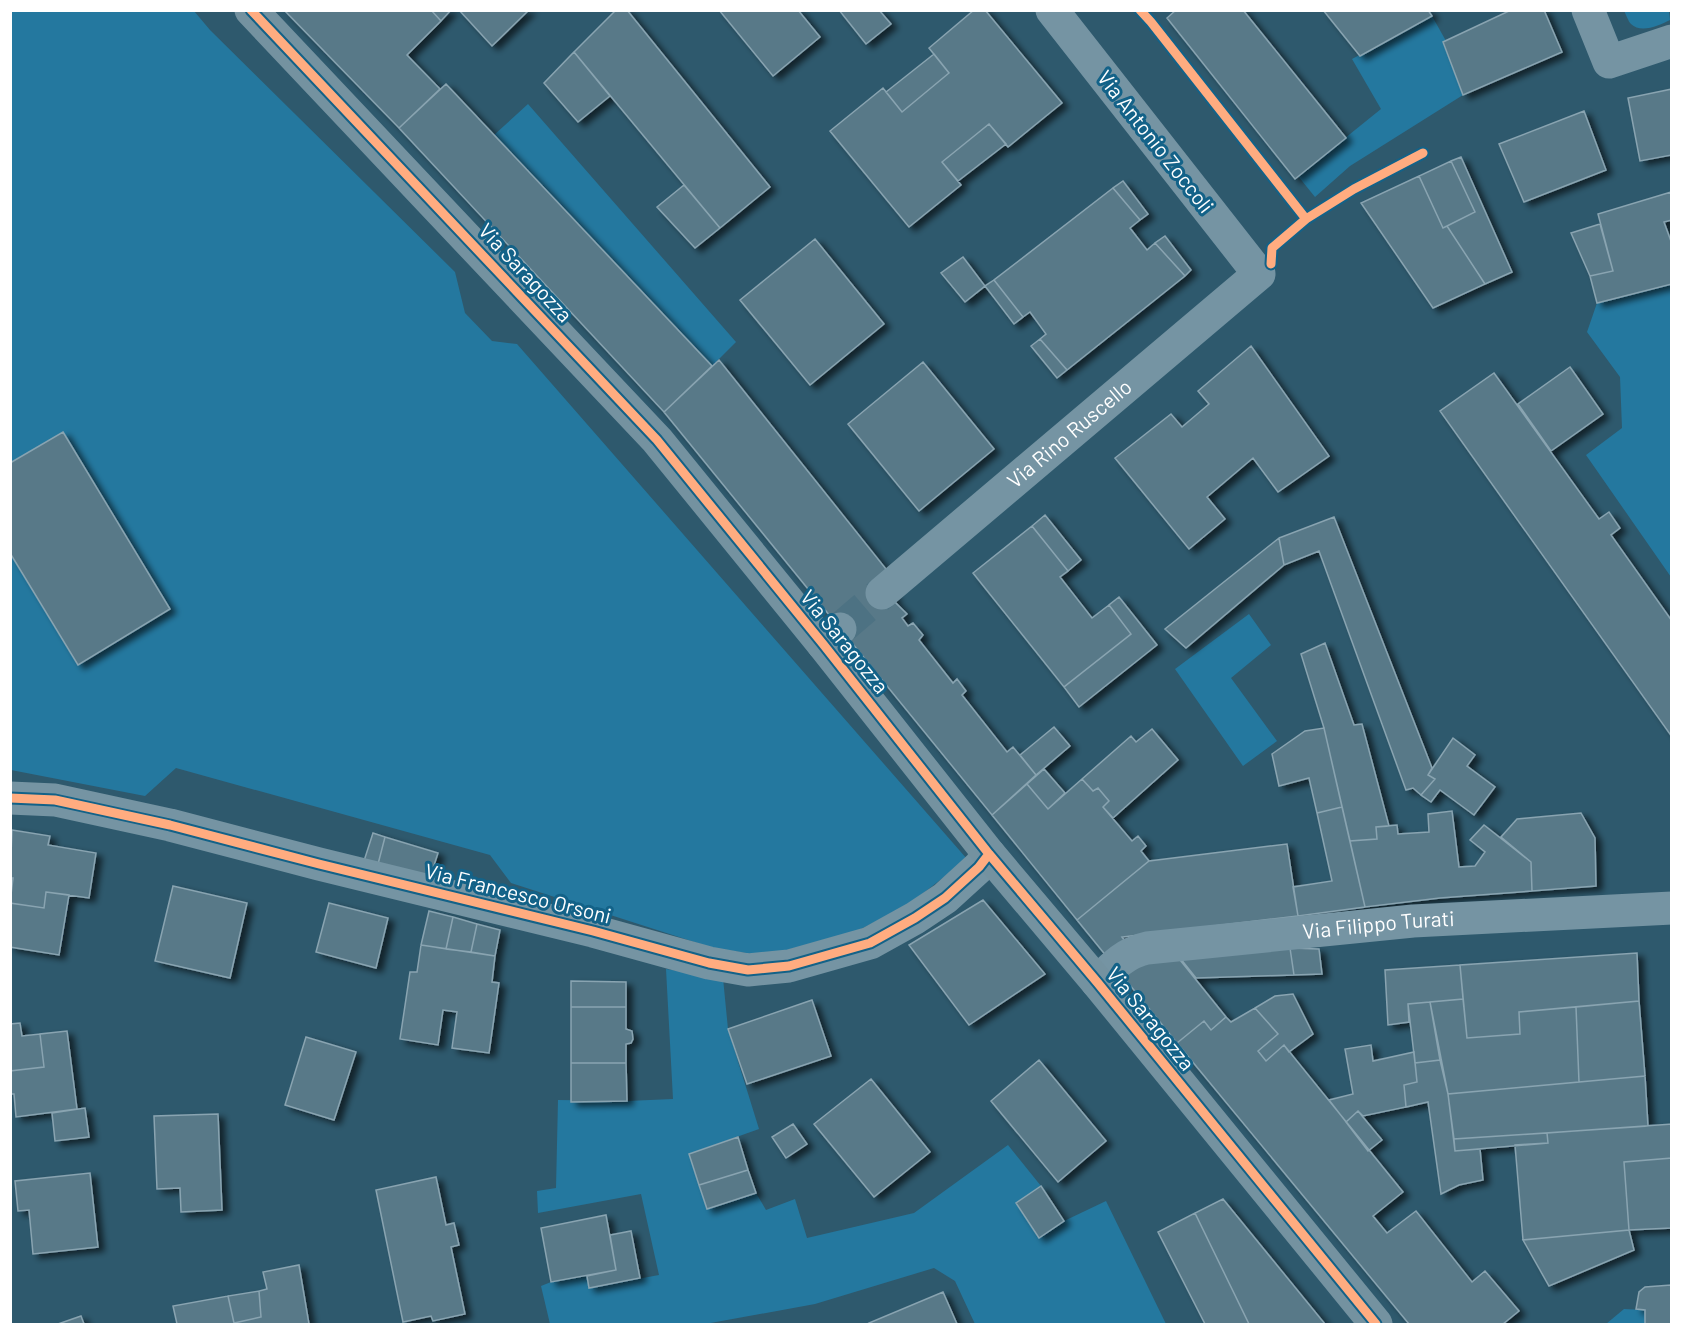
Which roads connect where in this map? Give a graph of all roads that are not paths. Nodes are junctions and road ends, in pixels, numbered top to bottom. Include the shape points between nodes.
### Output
1 (251, 10) edge
2 (1052, 10) edge
3 (1588, 10) edge
4 (1671, 41) edge
5 (1259, 274) joint
6 (882, 593) tunnel mouth
7 (10, 798) edge
8 (989, 854) junction
9 (1671, 908) edge
10 (1097, 982) junction
11 (1376, 1324) edge

1 - 8 main road, Via Saragozza via 657,440 831,636
2 - 5 street, Via Antonio Zoccoli
3 - 4 street via 1609,62
5 - 6 street, Via Rino Ruscello
7 - 8 street, Via Francesco Orsoni via 55,800 170,825 748,970 789,966 870,943 945,898
8 - 10 main road, Via Saragozza
9 - 10 street, Via Filippo Turati via 1413,921 1147,948 1124,956
10 - 11 main road, Via Saragozza

